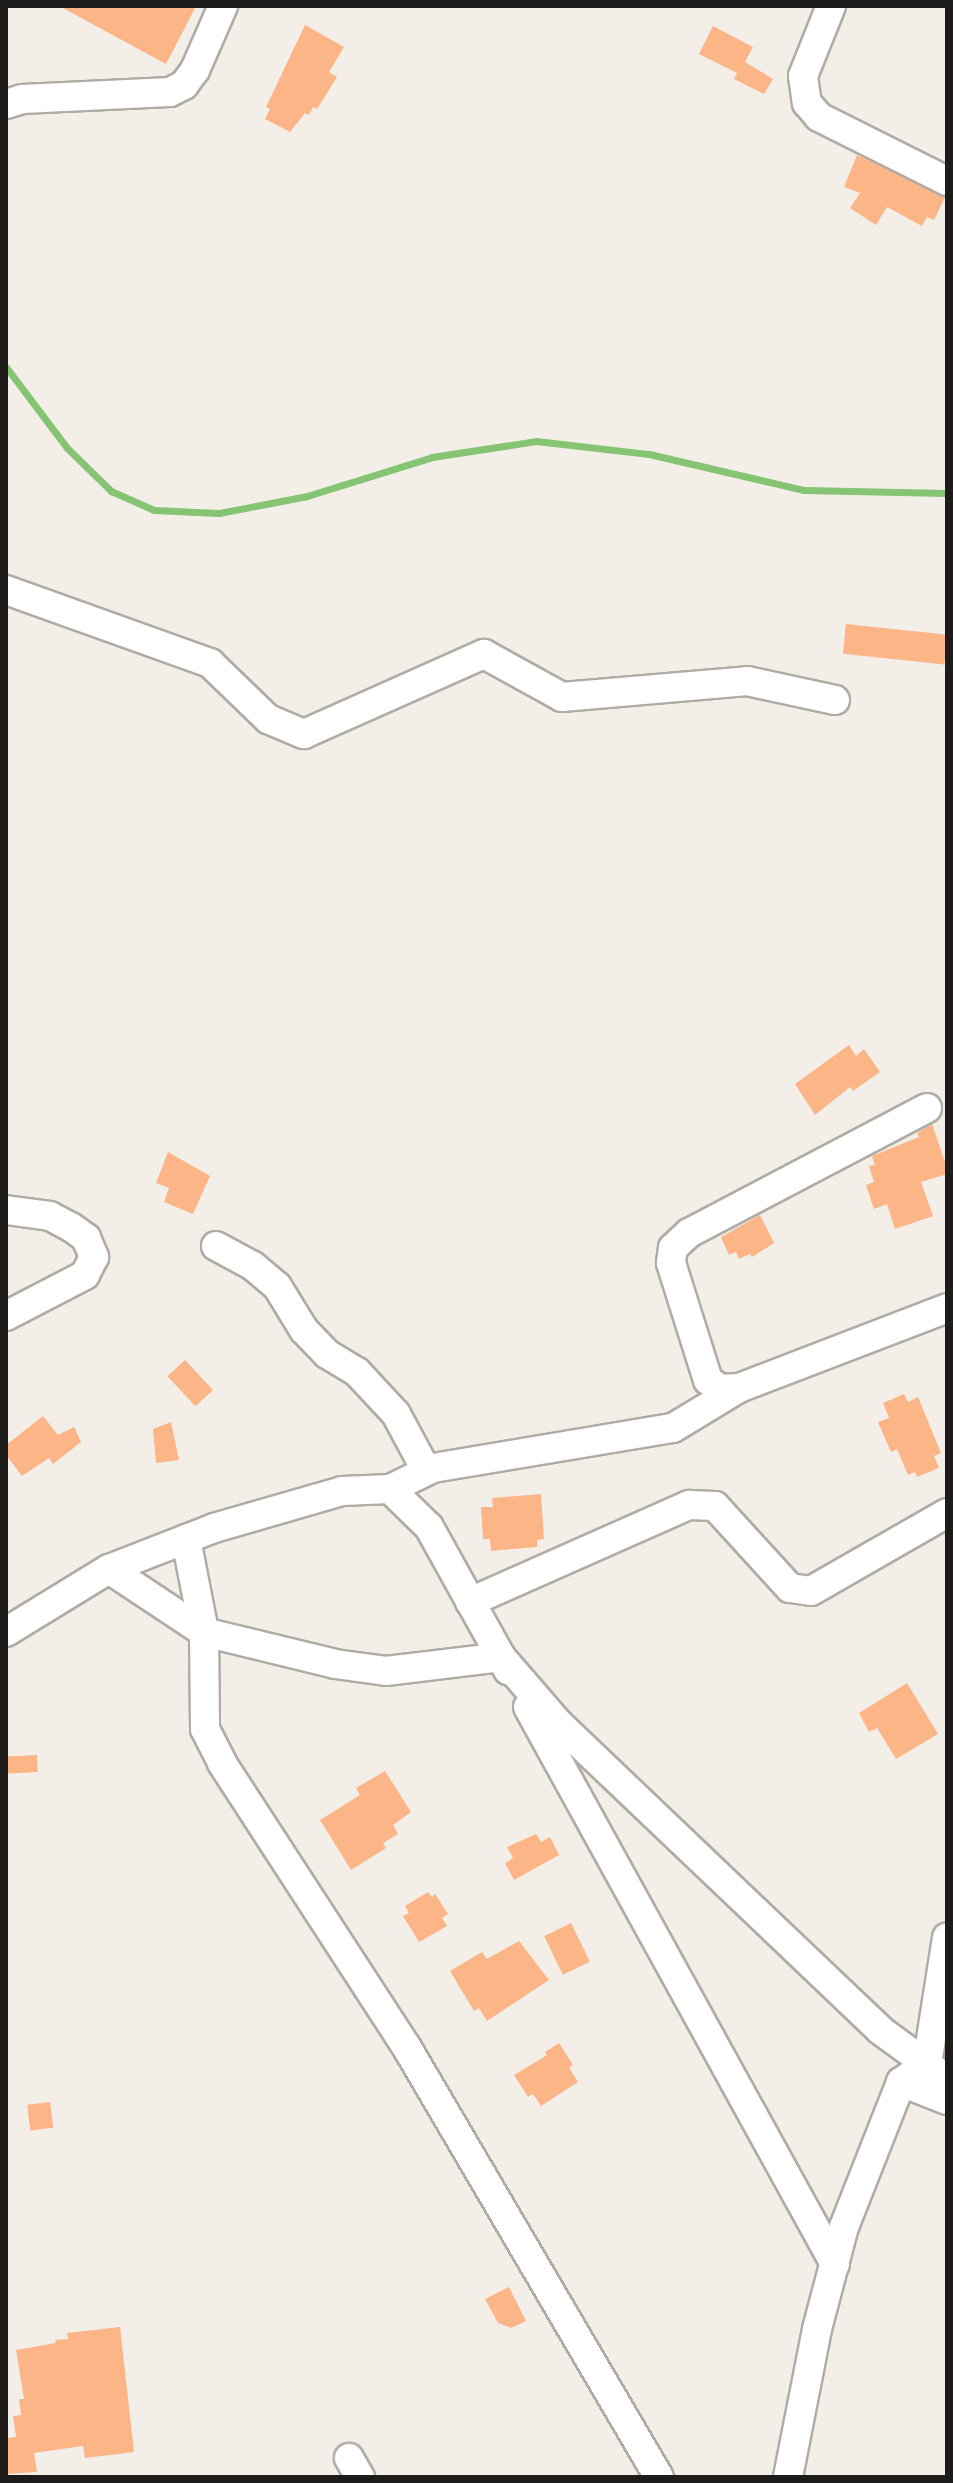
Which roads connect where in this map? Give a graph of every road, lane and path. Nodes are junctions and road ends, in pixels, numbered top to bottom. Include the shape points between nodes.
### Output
1 (223, 6) edge
2 (831, 6) edge
3 (6, 104) edge
4 (947, 181) edge
5 (6, 590) edge
6 (835, 700) dead end
7 (927, 1108) dead end
8 (6, 1210) edge
9 (216, 1246) dead end
10 (947, 1308) edge
11 (6, 1316) edge
12 (739, 1388) junction
13 (426, 1470) junction
14 (390, 1489) junction
15 (947, 1513) edge
16 (186, 1539) junction
17 (109, 1569) junction
18 (470, 1602) junction
19 (6, 1632) edge
20 (204, 1632) junction
21 (501, 1657) junction
22 (947, 1938) edge
23 (937, 2072) edge
24 (901, 2082) junction
25 (947, 2100) edge
26 (835, 2264) junction
27 (659, 2477) edge
28 (788, 2477) edge

1 - 3 street via 195,70 170,92
2 - 4 street via 803,76 807,103 819,117
5 - 6 street via 210,663 268,719 304,734 484,654 562,697 747,681
7 - 12 street via 689,1233 673,1248 671,1263 708,1380 720,1389
8 - 11 street via 50,1216 71,1227 86,1238 94,1257 85,1275
9 - 13 street via 277,1286 304,1330 327,1354 357,1372 396,1414
10 - 12 street
12 - 13 street via 673,1428
13 - 14 street
14 - 16 street via 342,1491
14 - 18 street via 429,1527
15 - 18 street via 811,1591 790,1588 715,1506 689,1505
16 - 17 street
16 - 20 street
17 - 19 street
17 - 20 street
18 - 21 street
20 - 21 street via 386,1671
20 - 27 street via 205,1729 222,1763 406,2046
21 - 23 street via 582,1746 880,2030
21 - 26 street
22 - 23 street
23 - 24 street
24 - 25 street
24 - 26 street via 844,2227
26 - 28 street

